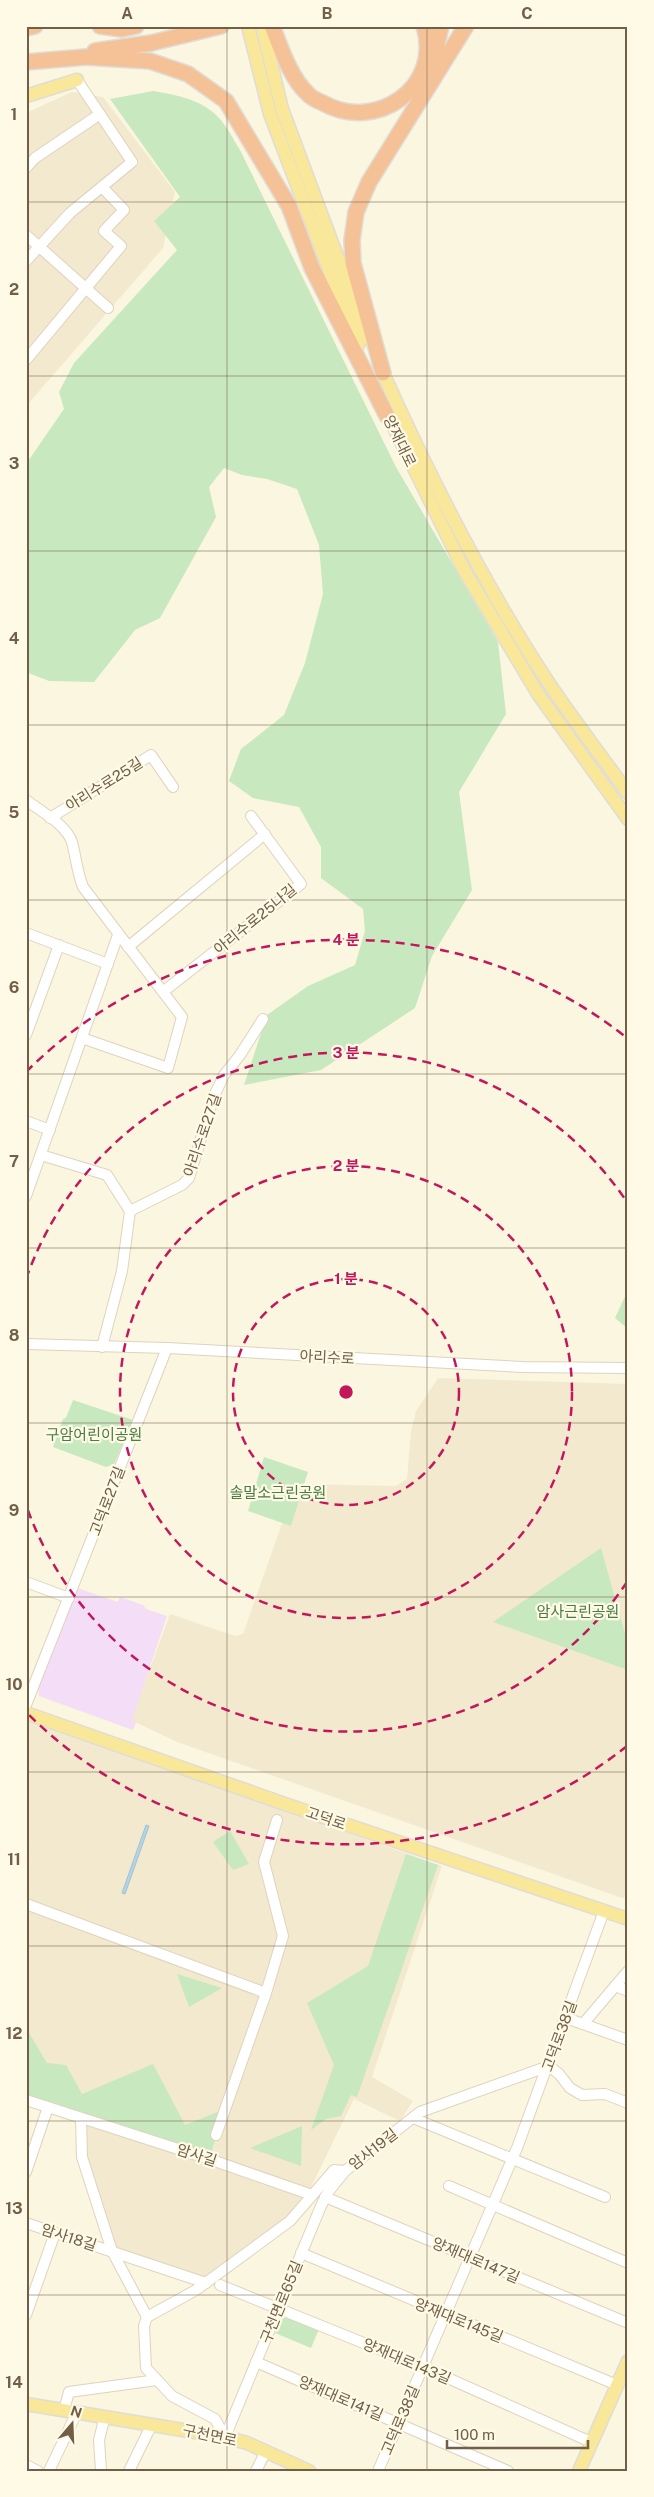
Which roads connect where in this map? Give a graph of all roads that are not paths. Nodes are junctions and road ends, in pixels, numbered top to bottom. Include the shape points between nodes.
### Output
1 (34, 26) edge
2 (100, 26) edge
3 (221, 26) edge
4 (248, 26) edge
5 (262, 26) edge
6 (272, 26) edge
7 (424, 26) edge
8 (466, 26) edge
9 (26, 28) edge
10 (129, 28) edge
11 (440, 32) edge
12 (55, 59) junction
13 (26, 62) edge
14 (77, 80) joint
15 (26, 96) edge
16 (423, 96) junction
17 (276, 111) junction
18 (100, 114) junction
19 (26, 168) edge
20 (102, 187) junction
21 (26, 235) edge
22 (40, 246) junction
23 (26, 261) edge
24 (86, 288) junction
25 (108, 308) dead end
26 (26, 360) edge
27 (383, 373) junction
28 (387, 416) junction
29 (173, 787) dead end
30 (628, 793) edge
31 (26, 800) edge
32 (251, 816) dead end
33 (50, 818) junction
34 (628, 819) edge
35 (265, 834) junction
36 (26, 932) edge
37 (118, 934) junction
38 (59, 945) junction
39 (128, 947) junction
40 (108, 964) junction
41 (164, 991) junction
42 (262, 1019) dead end
43 (26, 1035) edge
44 (82, 1038) junction
45 (26, 1121) edge
46 (50, 1130) junction
47 (41, 1155) junction
48 (26, 1196) edge
49 (130, 1211) junction
50 (26, 1344) edge
51 (102, 1347) junction
52 (167, 1348) junction
53 (628, 1368) edge
54 (26, 1582) edge
55 (69, 1598) junction
56 (26, 1705) edge
57 (26, 1713) edge
58 (277, 1820) dead end
59 (26, 1904) edge
60 (604, 1911) junction
61 (628, 1920) edge
62 (628, 1971) edge
63 (615, 1986) junction
64 (628, 1991) edge
65 (266, 1993) junction
66 (566, 2018) junction
67 (583, 2024) junction
68 (628, 2040) edge
69 (549, 2066) junction
70 (26, 2100) edge
71 (628, 2103) edge
72 (48, 2107) junction
73 (81, 2118) junction
74 (414, 2118) junction
75 (216, 2135) dead end
76 (512, 2159) junction
77 (345, 2171) junction
78 (26, 2172) edge
79 (449, 2186) dead end
80 (312, 2195) junction
81 (325, 2197) junction
82 (605, 2197) dead end
83 (493, 2205) junction
84 (26, 2223) edge
85 (55, 2233) junction
86 (112, 2251) junction
87 (301, 2253) junction
88 (470, 2258) junction
89 (628, 2263) edge
90 (206, 2283) junction
91 (220, 2284) dead end
92 (279, 2307) junction
93 (26, 2314) edge
94 (446, 2315) junction
95 (147, 2317) junction
96 (628, 2323) edge
97 (628, 2361) edge
98 (256, 2362) junction
99 (423, 2367) junction
100 (157, 2380) junction
101 (617, 2384) junction
102 (26, 2404) edge
103 (71, 2411) junction
104 (105, 2416) junction
105 (398, 2422) junction
106 (152, 2424) junction
107 (225, 2437) junction
108 (591, 2442) junction
109 (266, 2451) junction
110 (26, 2465) edge
111 (38, 2471) edge
112 (49, 2471) edge
113 (101, 2471) edge
114 (129, 2471) edge
115 (256, 2471) edge
116 (309, 2471) edge
117 (378, 2471) edge
118 (508, 2471) edge
119 (579, 2471) edge

1 - 9 highway
2 - 10 highway
3 - 12 highway via 151,43
4 - 17 main road, 양재대로
5 - 17 main road, 양재대로
6 - 7 highway via 296,79 308,94 334,109 361,114 389,107 409,92 418,80 426,54
8 - 16 highway
11 - 16 highway
12 - 13 highway
12 - 28 highway via 86,57 150,61 188,74 226,101 289,206 312,268
14 - 15 main road
14 - 18 street
16 - 27 highway via 369,182 356,212 353,263
17 - 27 main road, 양재대로
17 - 28 main road, 양재대로 via 342,306
18 - 19 street via 35,158
18 - 20 street via 132,162
20 - 22 street via 70,213
20 - 24 street via 124,210 104,231 121,246
21 - 22 street
22 - 23 street
22 - 24 street
24 - 25 street
24 - 26 street
27 - 30 main road, 양재대로 via 412,440 513,625 550,685
28 - 34 main road, 양재대로 via 464,570 528,678
29 - 33 street, 아리수로25길 via 151,755
31 - 33 street, 아리수로25길
32 - 35 street
33 - 37 street, 아리수로25길 via 72,840 77,873 83,887
35 - 39 street
35 - 41 street, 아리수로25나길 via 301,884
36 - 38 street
37 - 39 street, 아리수로25길
37 - 40 street
38 - 40 street
38 - 43 street
39 - 41 street, 아리수로25길
40 - 44 street
41 - 44 street, 아리수로25길 via 182,1017 168,1068
42 - 49 street, 아리수로27길 via 240,1056 224,1075 214,1096 189,1178 182,1185
44 - 46 street
45 - 46 street
46 - 47 street
47 - 48 street
47 - 49 street via 107,1175
49 - 51 street via 122,1271
50 - 51 street, 아리수로
51 - 52 street, 아리수로
52 - 53 street, 아리수로 via 512,1366
52 - 55 street, 고덕로27길
54 - 55 street
55 - 56 street, 고덕로27길
57 - 60 main road, 고덕로
58 - 65 street via 264,1862 283,1936
59 - 65 street
60 - 61 main road, 고덕로
60 - 66 street, 고덕로38길
62 - 63 street
63 - 64 street
63 - 67 street
65 - 75 street
66 - 67 street
66 - 69 street, 고덕로38길
67 - 68 street
69 - 71 street via 570,2088 582,2094 605,2094
69 - 74 street, 암사19길 via 429,2109
69 - 76 street, 고덕로38길
70 - 72 street, 암사길
72 - 73 street, 암사길
72 - 78 street
73 - 80 street, 암사길
73 - 86 street via 82,2157
74 - 76 street
74 - 77 street, 암사19길
76 - 82 street
76 - 83 street, 고덕로38길
77 - 80 street, 암사19길 via 334,2170
77 - 81 street, 구천면로65길
79 - 83 street
80 - 90 street, 암사19길 via 290,2221
81 - 87 street, 구천면로65길
81 - 88 street, 양재대로147길
83 - 88 street, 고덕로38길
83 - 89 street
84 - 85 street, 암사18길
85 - 86 street, 암사18길
85 - 93 street
86 - 90 street
86 - 95 street
87 - 92 street, 구천면로65길
87 - 94 street, 양재대로145길
88 - 94 street, 고덕로38길
88 - 96 street, 양재대로147길
90 - 95 street, 암사19길
91 - 92 street, 양재대로143길
92 - 98 street, 구천면로65길
92 - 99 street, 양재대로143길
94 - 99 street, 고덕로38길
94 - 101 street, 양재대로145길
95 - 100 street via 144,2326 146,2368
97 - 101 main road
98 - 105 street, 양재대로141길
98 - 107 street, 구천면로65길
99 - 105 street, 고덕로38길
99 - 108 street, 양재대로143길
100 - 103 street via 69,2392
100 - 107 street via 172,2396 215,2419
101 - 108 main road
102 - 103 main road, 구천면로
103 - 104 main road, 구천면로
103 - 112 street
104 - 106 main road, 구천면로
104 - 113 street via 99,2440
105 - 117 street, 고덕로38길
105 - 118 street, 양재대로141길
106 - 107 main road, 구천면로
106 - 114 street
107 - 109 main road, 구천면로
108 - 119 main road
109 - 115 street
109 - 116 main road, 구천면로
110 - 111 street

